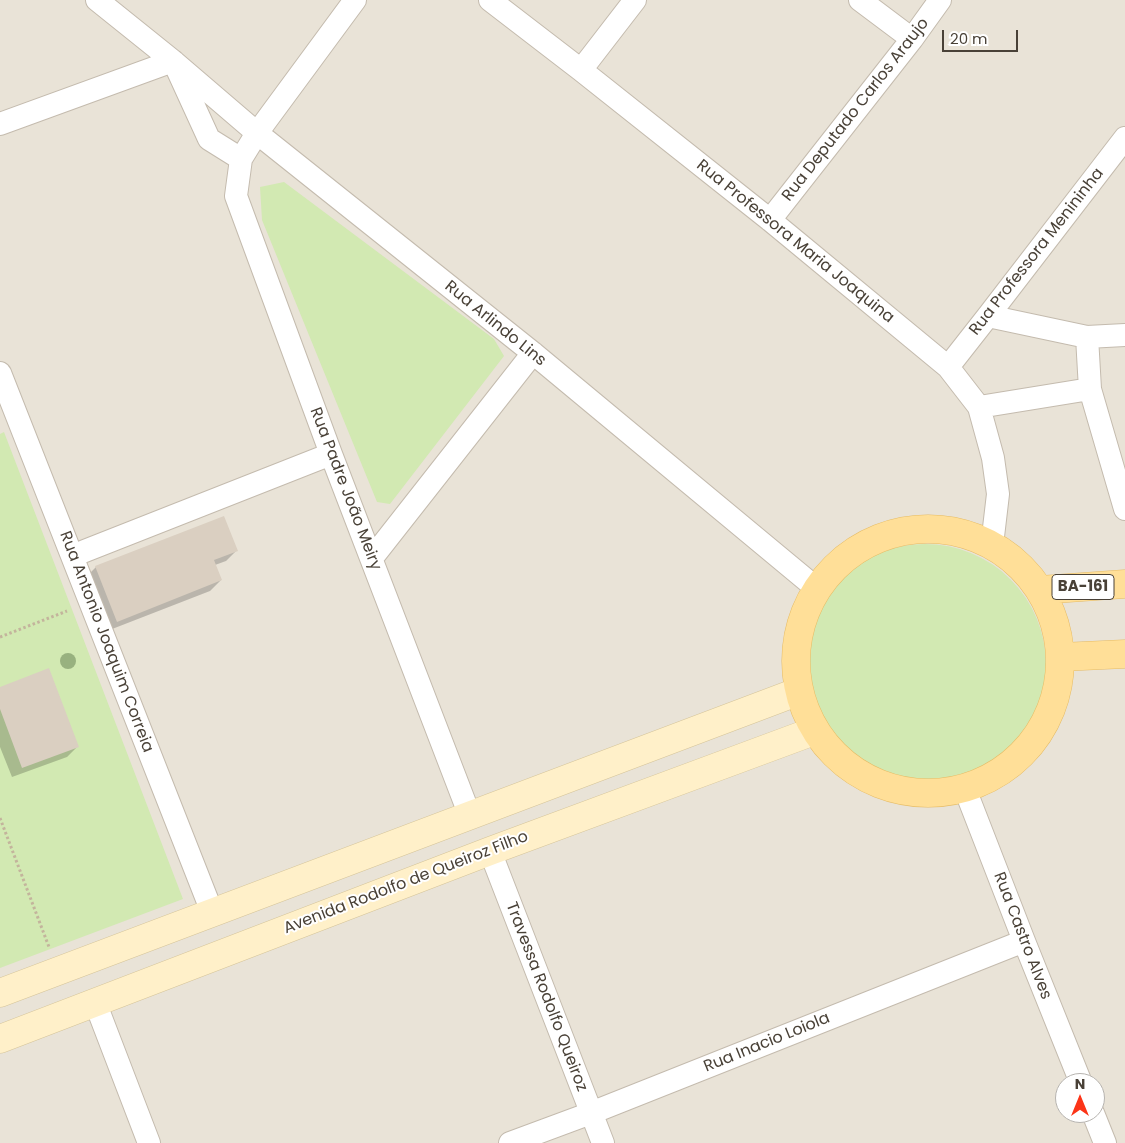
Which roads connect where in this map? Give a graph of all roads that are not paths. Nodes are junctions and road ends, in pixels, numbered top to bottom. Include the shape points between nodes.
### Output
1 (97, 0) edge
2 (355, 0) edge
3 (490, 0) edge
4 (635, 0) edge
5 (860, 0) edge
6 (940, 0) edge
7 (912, 38) junction
8 (173, 61) junction
9 (581, 70) junction
10 (0, 124) edge
11 (257, 133) junction
12 (1125, 138) edge
13 (240, 159) junction
14 (770, 220) junction
15 (988, 316) junction
16 (1125, 335) edge
17 (1087, 337) junction
18 (533, 354) junction
19 (948, 367) junction
20 (0, 373) edge
21 (1090, 389) junction
22 (978, 406) junction
23 (8, 413) edge
24 (331, 454) junction
25 (1125, 509) edge
26 (992, 545) junction
27 (72, 556) junction
28 (372, 558) junction
29 (1125, 584) edge
30 (816, 588) junction
31 (1040, 590) junction
32 (1125, 654) edge
33 (1061, 657) junction
34 (797, 692) junction
35 (814, 731) junction
36 (965, 789) junction
37 (470, 816) junction
38 (490, 851) junction
39 (212, 912) junction
40 (1024, 941) junction
41 (0, 993) edge
42 (95, 1002) junction
43 (0, 1039) edge
44 (1077, 1073) edge
45 (591, 1113) junction
46 (1097, 1123) edge
47 (149, 1143) edge
48 (510, 1143) edge
49 (603, 1143) edge
50 (1105, 1143) edge

1 - 8 street, Rua Arlindo Lins
2 - 11 street
3 - 9 street, Rua Professora Maria Joaquina
4 - 9 street
5 - 7 street
6 - 7 street, Rua Deputado Carlos Araujo
7 - 14 street, Rua Deputado Carlos Araujo
8 - 10 street
8 - 11 street, Rua Arlindo Lins
8 - 13 street, Rua Arlindo Lins via 209,139
9 - 14 street, Rua Professora Maria Joaquina
11 - 13 street
11 - 18 street, Rua Arlindo Lins
12 - 15 street, Rua Professora Menininha
13 - 24 street, Rua Padre João Meiry via 236,196
14 - 19 street, Rua Professora Maria Joaquina
15 - 17 street
15 - 19 street, Rua Professora Menininha
16 - 17 street
17 - 21 street
18 - 28 street
18 - 30 street, Rua Arlindo Lins
19 - 22 street, Rua Professora Maria Joaquina
20 - 23 street, Rua Antonio Joaquim Correia
21 - 22 street
21 - 25 street
22 - 26 street, Rua Professora Maria Joaquina via 993,458 998,494
23 - 27 street, Rua Antonio Joaquim Correia
24 - 27 street
24 - 28 street, Rua Padre João Meiry
26 - 30 main road via 955,531 915,528 877,538 860,548 842,559
26 - 31 main road via 1019,564
27 - 39 street, Rua Antonio Joaquim Correia
28 - 37 street, Rua Padre João Meiry
29 - 31 main road, BA-161
30 - 34 main road via 800,620 794,656
31 - 33 main road via 1056,622
32 - 33 main road
33 - 36 main road via 1055,700 1035,739 1004,770
34 - 35 main road
34 - 37 main road
35 - 36 main road via 842,764 880,785 922,794
35 - 38 main road, Avenida Rodolfo de Queiroz Filho
36 - 40 street, Rua Castro Alves
37 - 39 main road
38 - 42 main road, Avenida Rodolfo de Queiroz Filho
38 - 45 street, Travessa Rodolfo Queiroz
39 - 41 main road
40 - 44 street, Rua Castro Alves
40 - 45 street, Rua Inacio Loiola
42 - 43 main road, Avenida Rodolfo de Queiroz Filho
42 - 47 street
45 - 48 street, Rua Inacio Loiola
45 - 49 street, Travessa Rodolfo Queiroz
46 - 50 street

